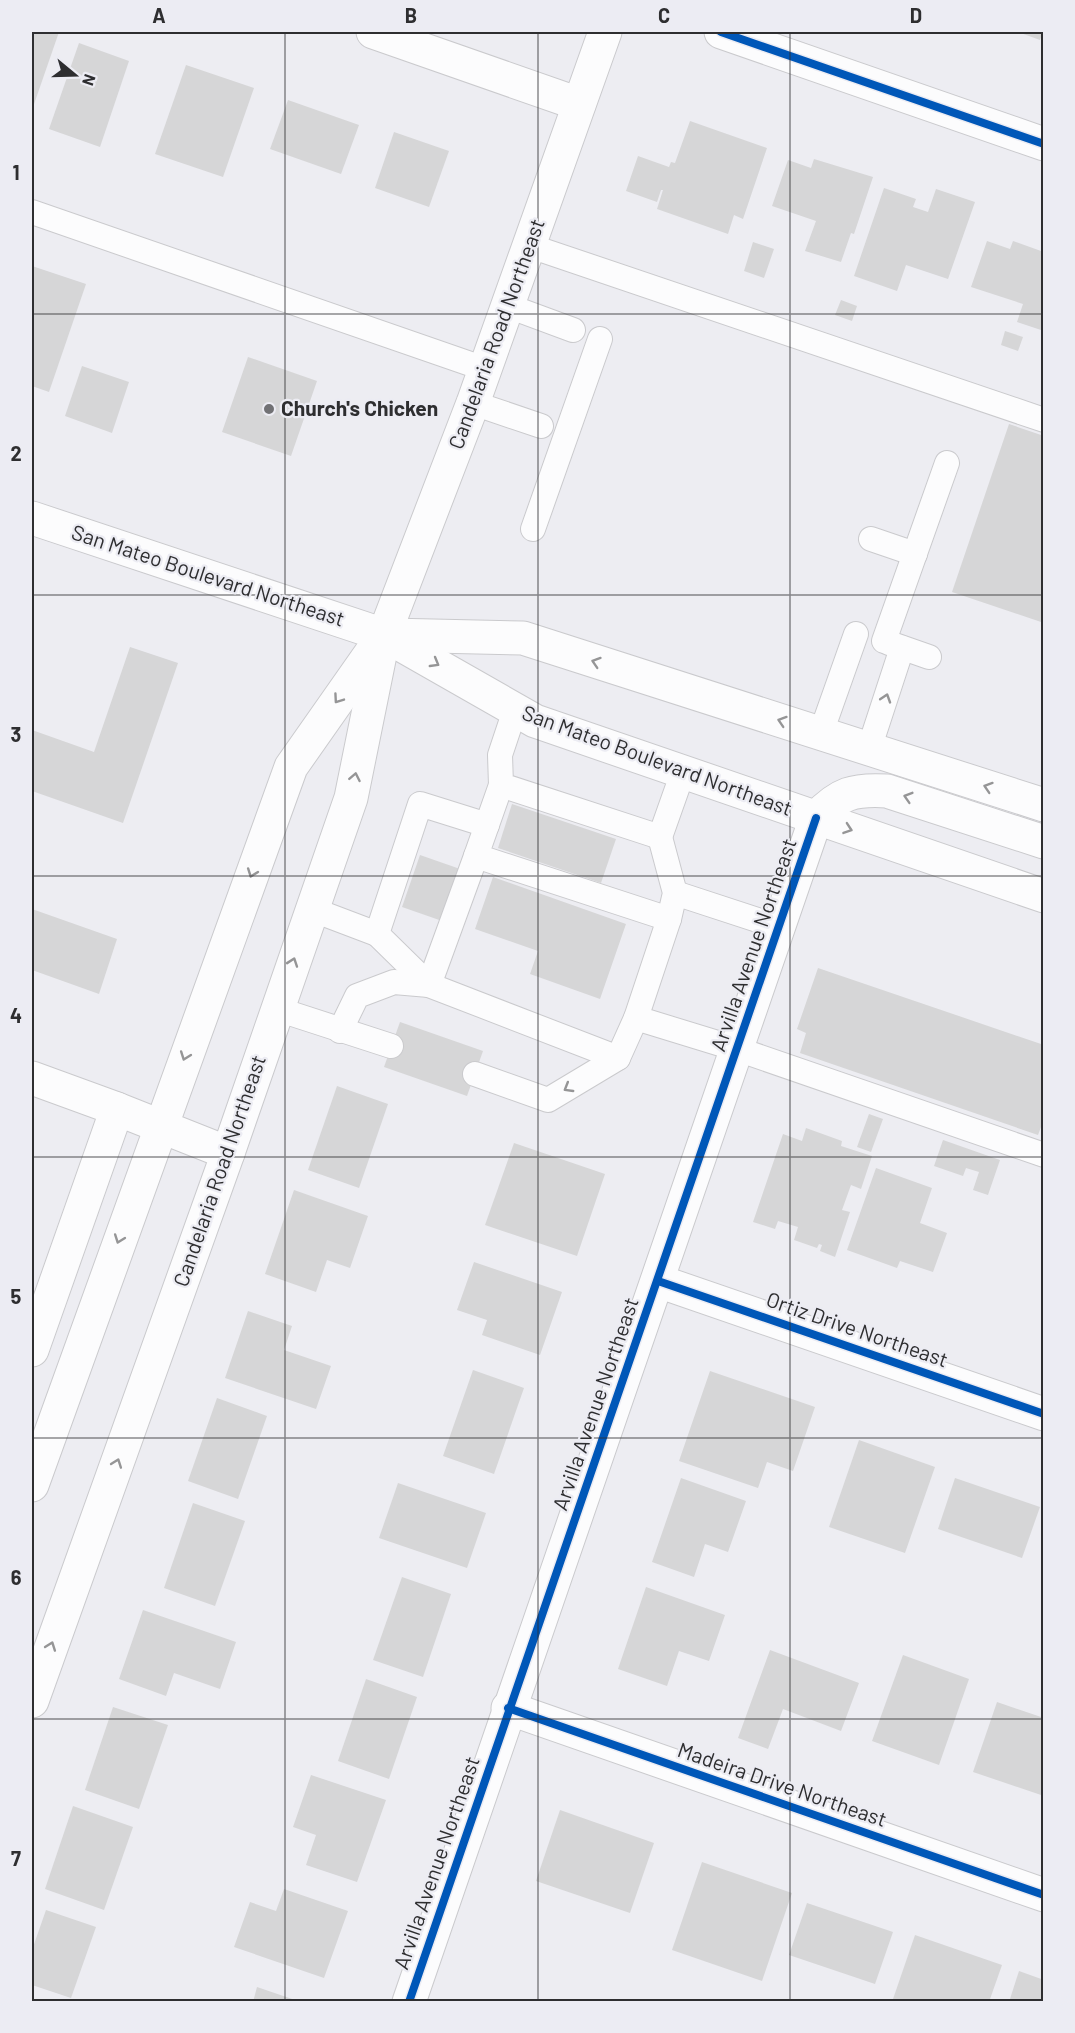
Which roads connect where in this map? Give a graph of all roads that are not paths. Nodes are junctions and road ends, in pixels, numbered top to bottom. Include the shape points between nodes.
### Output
1 (373, 32) edge
2 (605, 32) edge
3 (722, 32) edge
4 (579, 104) junction
5 (1044, 144) edge
6 (32, 212) edge
7 (530, 246) junction
8 (508, 306) junction
9 (573, 330) dead end
10 (600, 339) dead end
11 (485, 369) junction
12 (473, 403) junction
13 (1044, 420) edge
14 (541, 426) dead end
15 (947, 463) dead end
16 (32, 518) edge
17 (534, 529) dead end
18 (870, 539) dead end
19 (915, 554) junction
20 (384, 634) junction
21 (893, 644) junction
22 (929, 657) dead end
23 (515, 710) junction
24 (821, 733) junction
25 (869, 749) junction
26 (683, 772) junction
27 (501, 785) junction
28 (1044, 805) edge
29 (816, 818) junction
30 (487, 825) junction
31 (660, 837) junction
32 (1044, 842) edge
33 (476, 856) junction
34 (675, 893) junction
35 (1044, 896) edge
36 (312, 909) junction
37 (669, 919) junction
38 (779, 927) junction
39 (376, 934) junction
40 (429, 985) junction
41 (277, 1009) junction
42 (636, 1018) junction
43 (340, 1031) junction
44 (391, 1046) dead end
45 (737, 1049) junction
46 (618, 1058) junction
47 (475, 1074) dead end
48 (32, 1078) edge
49 (117, 1109) junction
50 (160, 1125) junction
51 (228, 1153) junction
52 (1044, 1155) edge
53 (658, 1281) junction
54 (32, 1350) edge
55 (1044, 1414) edge
56 (32, 1485) edge
57 (32, 1701) edge
58 (508, 1708) junction
59 (1044, 1895) edge
60 (409, 2001) edge

1 - 4 main road
2 - 4 main road, Candelaria Road Northeast
3 - 5 main road
4 - 7 main road, Candelaria Road Northeast
6 - 11 lane
7 - 8 main road, Candelaria Road Northeast
7 - 13 lane
8 - 9 lane
8 - 11 main road, Candelaria Road Northeast
10 - 17 lane
11 - 12 main road, Candelaria Road Northeast
12 - 14 lane
12 - 20 main road, Candelaria Road Northeast
15 - 19 lane
16 - 20 main road, San Mateo Boulevard Northeast
18 - 19 lane
19 - 21 lane
20 -> 23 main road, San Mateo Boulevard Northeast
24 -> 20 main road, San Mateo Boulevard Northeast via 523,638
36 -> 20 main road, Candelaria Road Northeast via 351,798
20 -> 50 main road, Candelaria Road Northeast via 291,766
21 - 22 lane
21 - 24 lane via 848,633
25 -> 21 lane
23 - 26 main road, San Mateo Boulevard Northeast via 535,721
23 - 27 lane via 500,755
24 - 25 main road, San Mateo Boulevard Northeast
28 -> 25 main road, San Mateo Boulevard Northeast
26 - 29 main road, San Mateo Boulevard Northeast
26 - 31 lane
27 - 30 lane
27 - 31 lane
32 -> 29 main road via 887,791 840,796
29 -> 35 main road, San Mateo Boulevard Northeast
29 - 38 main road, Arvilla Avenue Northeast
30 - 33 lane
30 - 39 lane via 420,804
31 - 34 lane
33 - 37 lane
33 - 40 lane
34 - 37 lane
34 - 38 lane
36 - 39 lane
41 -> 36 main road, Candelaria Road Northeast
37 - 42 lane
38 - 45 main road, Arvilla Avenue Northeast
39 - 40 lane
40 - 43 lane via 393,982 357,996
40 - 46 lane
41 - 43 lane
41 - 51 main road, Candelaria Road Northeast
42 - 45 lane
42 - 46 lane
43 - 44 lane
45 - 52 lane
45 - 53 main road, Arvilla Avenue Northeast
46 -> 47 lane via 548,1100
48 - 49 main road
49 - 50 main road
49 - 54 main road
50 - 51 main road
50 -> 56 main road, Candelaria Road Northeast
57 -> 51 main road, Candelaria Road Northeast
53 - 55 main road, Ortiz Drive Northeast
53 - 58 main road, Arvilla Avenue Northeast
58 - 59 main road, Madeira Drive Northeast
58 - 60 main road, Arvilla Avenue Northeast

